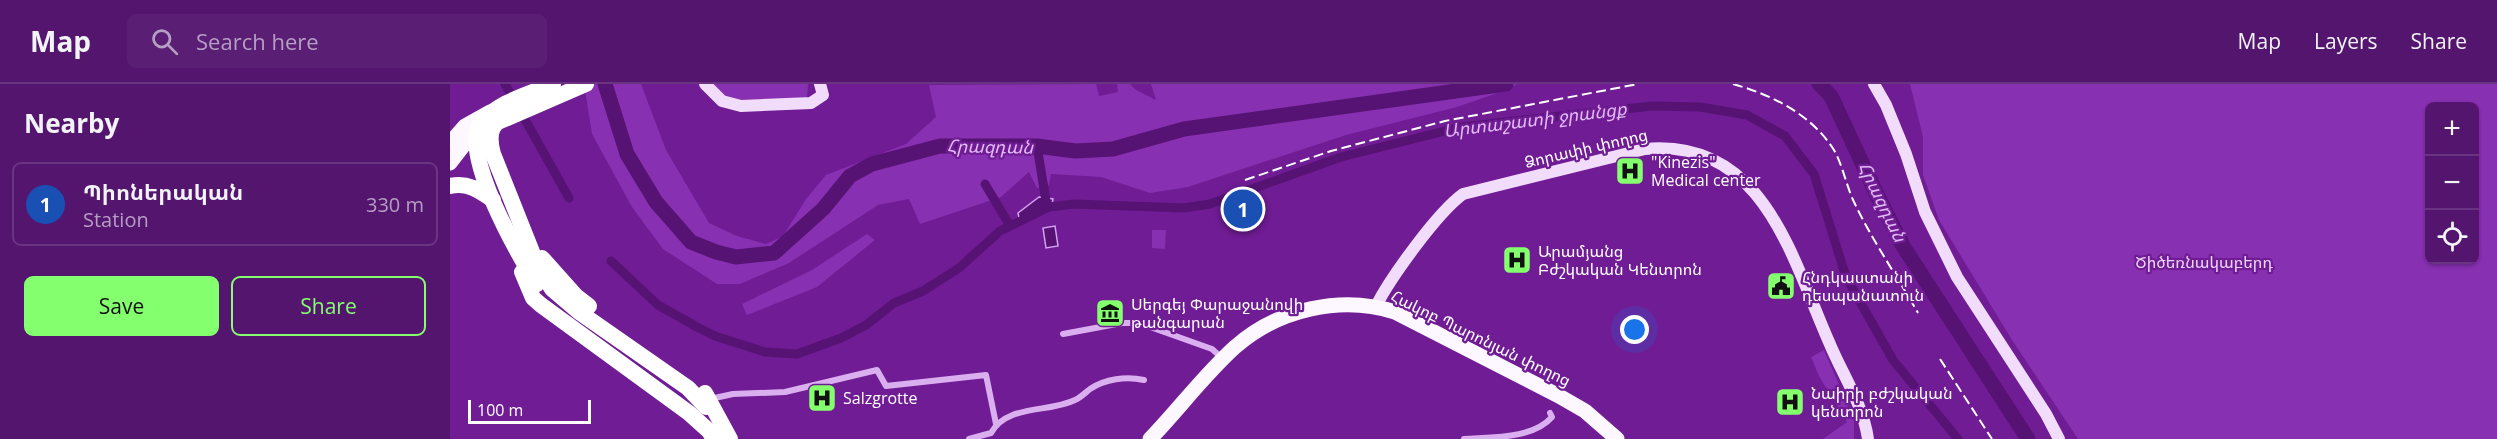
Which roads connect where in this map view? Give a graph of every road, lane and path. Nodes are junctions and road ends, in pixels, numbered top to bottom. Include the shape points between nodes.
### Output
1 (554, 84) edge
2 (586, 84) edge
3 (705, 84) edge
4 (1874, 84) edge
5 (822, 90) edge
6 (494, 119) junction
7 (476, 134) junction
8 (450, 143) edge
9 (450, 163) edge
10 (488, 165) junction
11 (450, 186) edge
12 (493, 200) junction
13 (524, 249) junction
14 (1376, 306) junction
15 (1063, 334) dead end
16 (1223, 359) junction
17 (1144, 380) dead end
18 (705, 405) junction
19 (1550, 414) dead end
20 (996, 424) junction
21 (714, 439) edge
22 (730, 439) edge
23 (969, 439) edge
24 (1150, 439) edge
25 (1160, 439) edge
26 (1464, 439) edge
27 (1607, 439) edge
28 (1617, 439) edge
29 (1868, 439) edge
30 (2059, 439) edge

1 - 6 highway
2 - 6 highway
3 - 5 street via 722,101 741,106 811,103
4 - 30 street via 1906,154 1925,212 1957,278
6 - 7 highway via 481,122
6 - 8 main road via 465,126
6 - 10 highway
7 - 9 main road
7 - 10 highway via 476,157
10 - 12 highway
10 - 13 highway
11 - 12 highway via 474,188
12 - 13 highway
13 - 18 highway via 538,285 555,302 673,387
13 - 21 highway via 518,261 533,298 689,413
14 - 16 main road, Հակոբ Պարոնյան փողոց via 1332,305 1293,314 1258,330
14 - 28 main road, Հակոբ Պարոնյան փողոց via 1553,392 1585,411
14 - 29 street, Ձորափի փողոց via 1385,288 1463,194 1645,149 1689,150 1714,159 1755,191 1771,214 1858,404
15 - 16 street via 1139,322 1212,350
16 - 24 main road, Հակոբ Պարոնյան փողոց
17 - 20 street via 1103,382 1075,401 1022,412
18 - 20 street via 733,394 785,392 877,370 886,386 986,375
18 - 22 highway
19 - 26 street via 1552,417 1543,427 1508,439
20 - 23 street via 991,433
25 - 27 main road, Հակոբ Պարոնյան փողոց via 1238,354 1265,333 1326,312 1379,316 1410,328 1556,402

